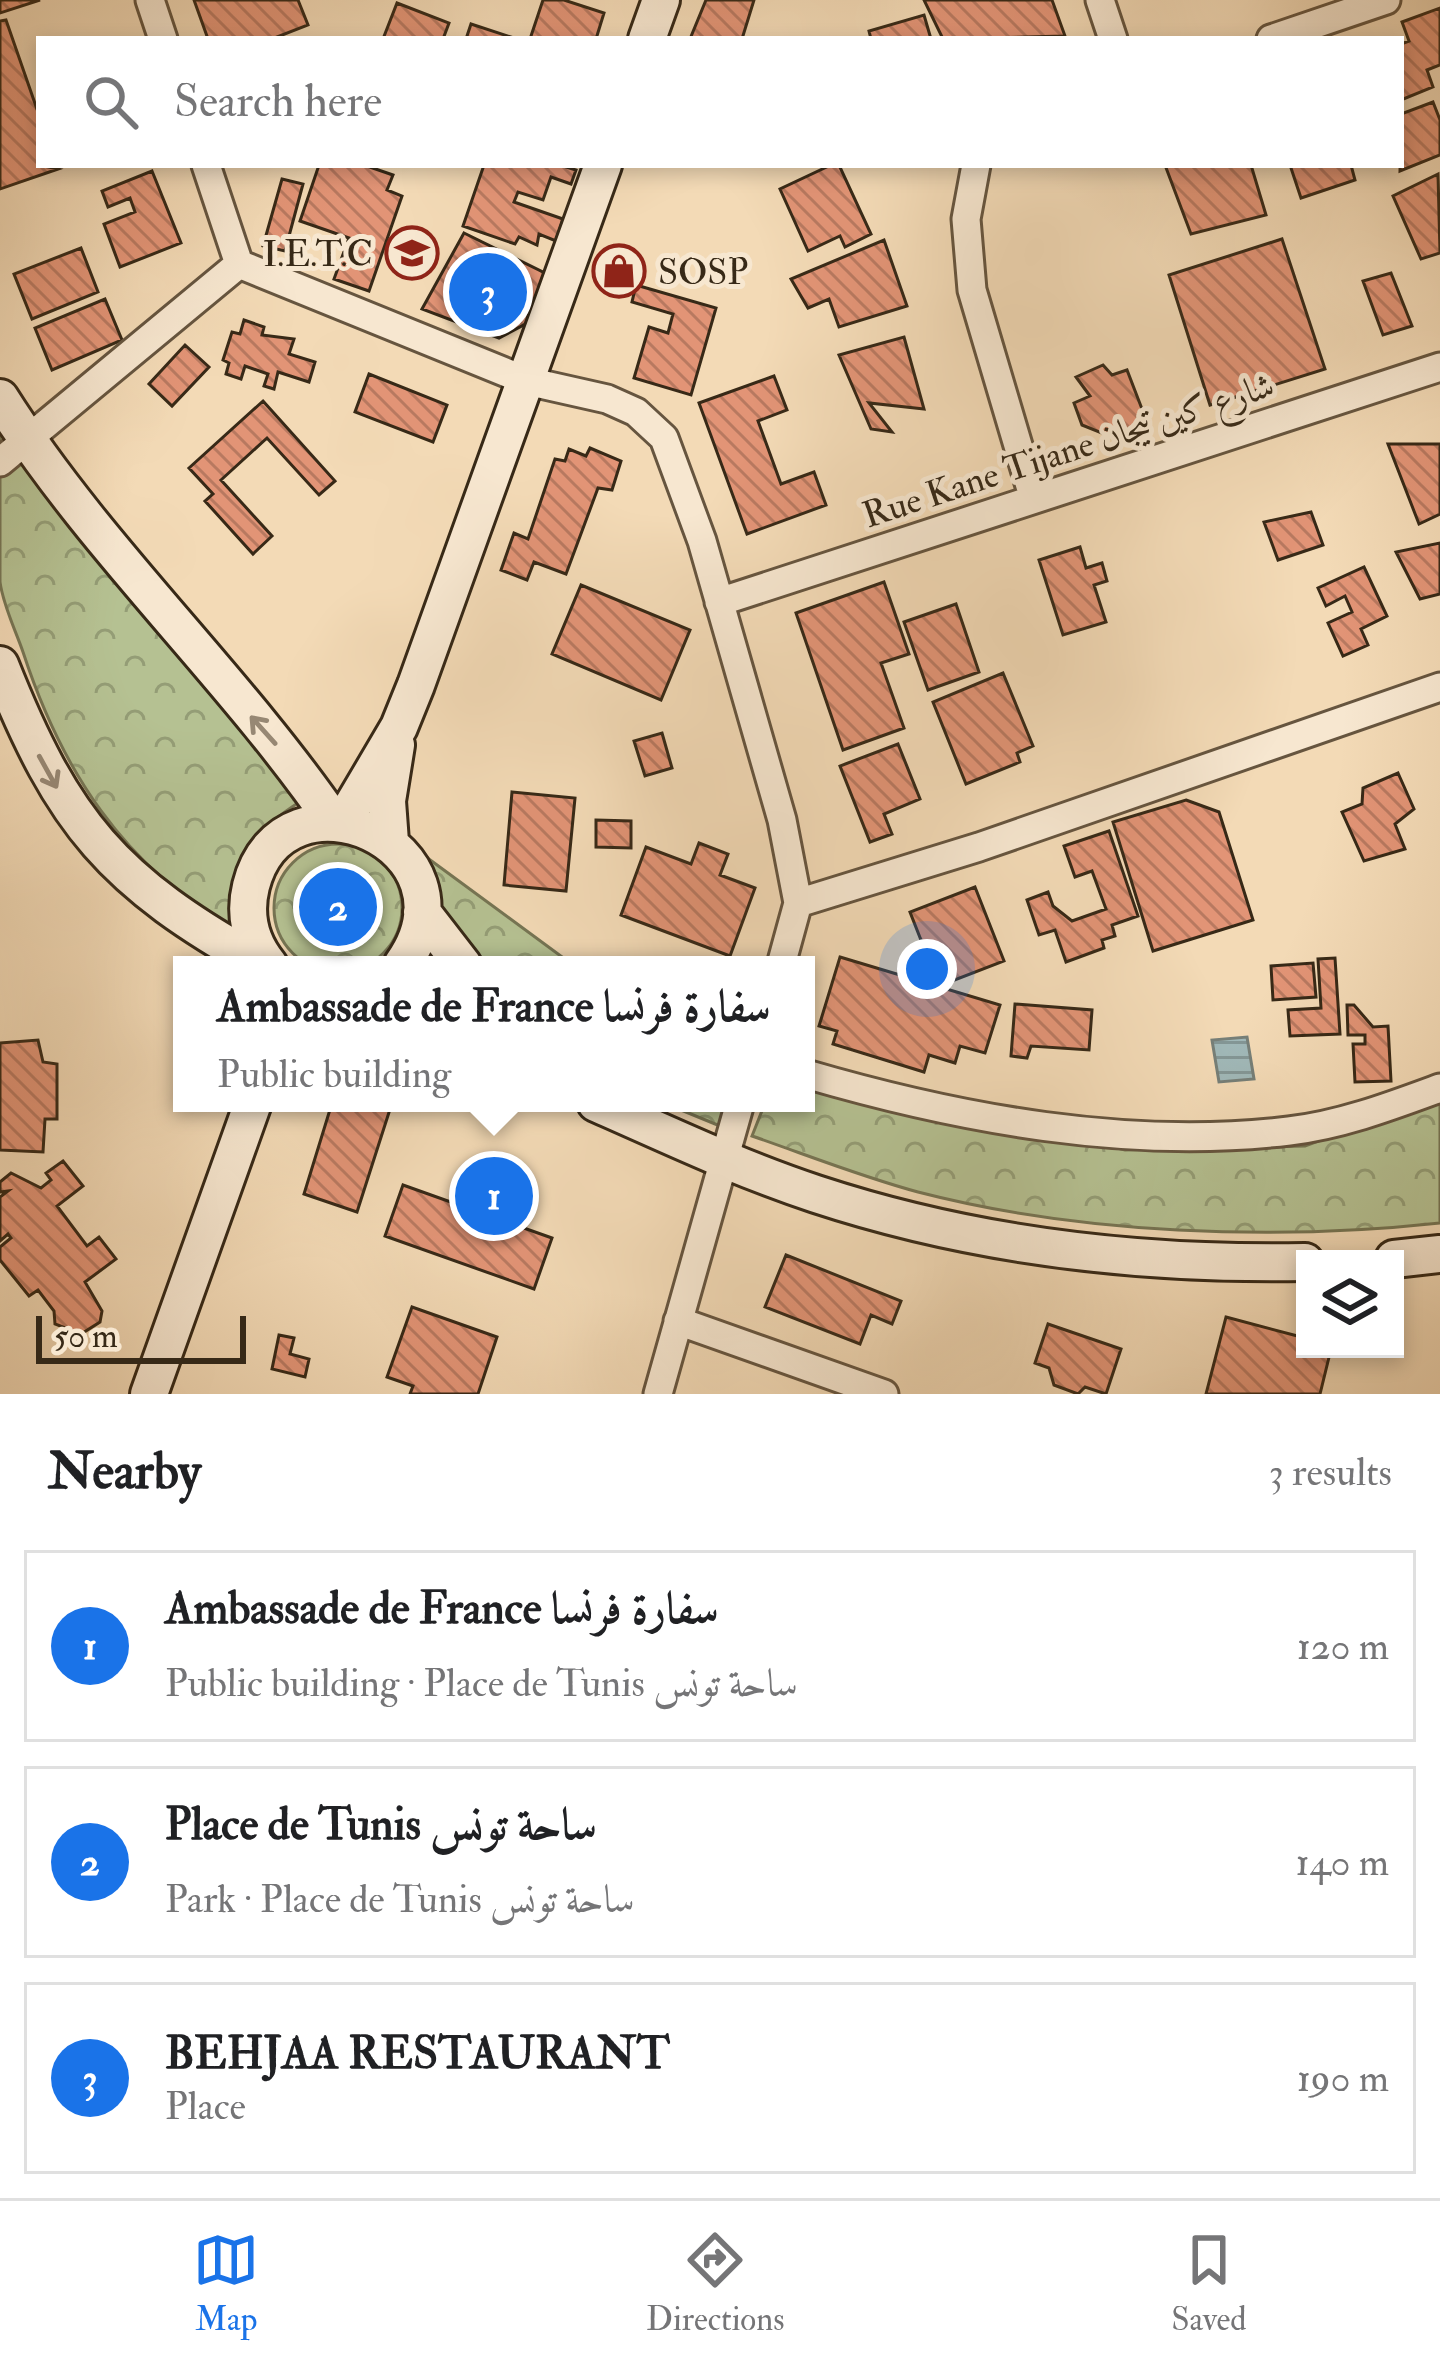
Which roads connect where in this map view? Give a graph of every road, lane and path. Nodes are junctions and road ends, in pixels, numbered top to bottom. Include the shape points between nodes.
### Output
1 (150, 0) edge
2 (661, 0) edge
3 (1100, 0) edge
4 (1386, 0) edge
5 (162, 36) edge
6 (648, 36) edge
7 (1112, 36) edge
8 (1280, 36) edge
9 (207, 168) edge
10 (602, 168) edge
11 (975, 168) edge
12 (239, 264) junction
13 (1440, 367) edge
14 (527, 381) junction
15 (0, 398) edge
16 (13, 451) edge
17 (1033, 496) junction
18 (719, 602) junction
19 (0, 665) edge
20 (1440, 687) edge
21 (399, 727) junction
22 (339, 822) junction
23 (390, 842) junction
24 (798, 903) junction
25 (422, 912) junction
26 (250, 956) edge
27 (262, 956) edge
28 (408, 956) edge
29 (456, 956) edge
30 (783, 956) edge
31 (815, 1076) edge
32 (1440, 1088) edge
33 (250, 1112) edge
34 (616, 1112) edge
35 (737, 1112) edge
36 (722, 1160) junction
37 (1440, 1254) edge
38 (1404, 1258) edge
39 (1296, 1262) edge
40 (678, 1321) junction
41 (149, 1394) edge
42 (658, 1394) edge
43 (884, 1394) edge

1 - 5 street
2 - 6 street
3 - 7 street
4 - 8 street
9 - 12 street
10 - 14 street
11 - 17 street via 966,219 972,290
12 - 14 street
12 - 16 street
13 - 17 street, Rue Kane Tijane شارع كين تيجان
14 - 18 street via 622,405 664,439
14 - 21 street
15 - 16 street
22 -> 16 street
17 - 18 street, Rue Kane Tijane شارع كين تيجان
18 - 24 street
19 -> 26 street via 56,787 111,859 166,910
20 - 24 street
21 - 22 street
21 - 23 street via 387,801
22 - 23 street
22 - 27 street via 286,837 254,877 250,928
23 - 25 street via 414,874
24 - 30 street
25 - 28 street
25 - 29 street
31 - 32 street via 957,1112 1146,1136 1292,1131
33 - 41 street
34 - 36 street
35 - 36 street
36 - 39 street via 820,1196 1061,1251
36 - 40 street
37 - 38 street
40 - 42 street
40 - 43 street

